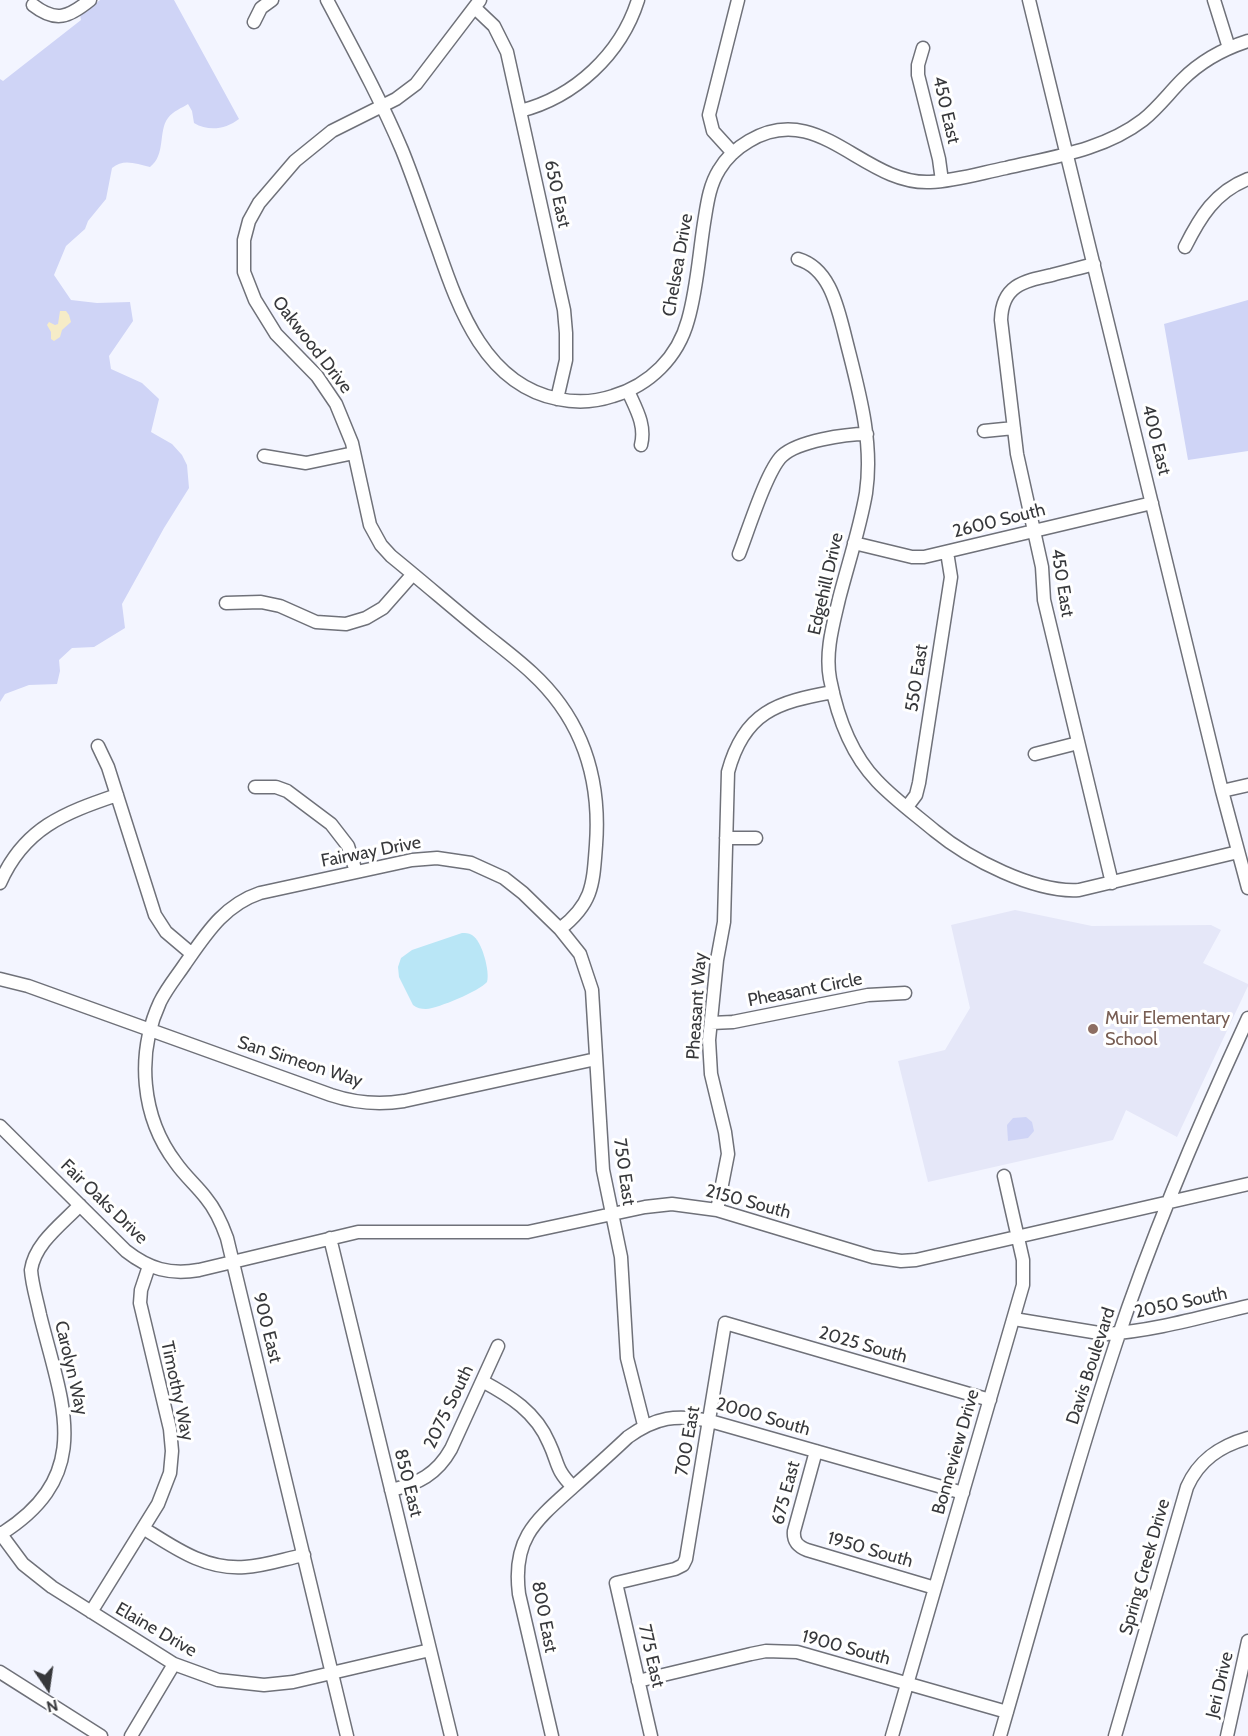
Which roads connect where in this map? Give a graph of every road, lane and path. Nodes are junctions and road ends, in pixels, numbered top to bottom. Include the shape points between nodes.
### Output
1 (90, 0) edge
2 (272, 0) edge
3 (327, 0) edge
4 (638, 0) edge
5 (738, 0) edge
6 (1029, 0) edge
7 (1214, 0) edge
8 (478, 4) edge
9 (33, 5) dead end
10 (254, 22) dead end
11 (1248, 41) edge
12 (923, 48) dead end
13 (1229, 48) junction
14 (382, 105) junction
15 (520, 111) junction
16 (733, 153) junction
17 (1067, 154) junction
18 (1248, 179) edge
19 (942, 181) junction
20 (1185, 247) dead end
21 (798, 260) dead end
22 (1094, 264) junction
23 (628, 391) junction
24 (557, 399) junction
25 (1014, 428) junction
26 (984, 431) dead end
27 (867, 434) junction
28 (641, 445) dead end
29 (354, 453) junction
30 (264, 456) dead end
31 (1152, 503) junction
32 (1034, 531) junction
33 (854, 543) junction
34 (947, 552) junction
35 (739, 554) dead end
36 (413, 574) junction
37 (226, 603) dead end
38 (833, 692) junction
39 (1078, 743) junction
40 (98, 746) dead end
41 (1035, 754) dead end
42 (1248, 785) edge
43 (255, 787) dead end
44 (1222, 791) junction
45 (117, 795) junction
46 (907, 807) junction
47 (726, 838) junction
48 (756, 838) dead end
49 (1238, 852) junction
50 (356, 872) junction
51 (0, 883) edge
52 (1112, 883) junction
53 (1248, 888) edge
54 (560, 929) junction
55 (192, 954) junction
56 (0, 979) edge
57 (905, 993) dead end
58 (1248, 1018) edge
59 (711, 1023) junction
60 (150, 1030) junction
61 (596, 1059) junction
62 (0, 1126) edge
63 (1004, 1176) dead end
64 (1248, 1184) edge
65 (1167, 1203) junction
66 (80, 1205) junction
67 (717, 1210) junction
68 (611, 1215) junction
69 (330, 1238) junction
70 (1018, 1238) junction
71 (233, 1261) junction
72 (149, 1266) junction
73 (1248, 1306) edge
74 (1014, 1319) junction
75 (725, 1323) joint
76 (1120, 1333) junction
77 (498, 1346) dead end
78 (482, 1381) junction
79 (990, 1400) junction
80 (710, 1421) junction
81 (644, 1425) junction
82 (1248, 1438) edge
83 (816, 1451) junction
84 (573, 1487) junction
85 (391, 1490) junction
86 (963, 1493) junction
87 (143, 1528) junction
88 (0, 1534) edge
89 (796, 1544) joint
90 (304, 1555) junction
91 (616, 1583) joint
92 (935, 1588) junction
93 (91, 1612) junction
94 (1248, 1641) edge
95 (430, 1650) junction
96 (174, 1664) junction
97 (0, 1672) edge
98 (332, 1673) junction
99 (638, 1681) junction
100 (907, 1683) junction
101 (1007, 1712) junction
102 (102, 1736) edge
103 (131, 1736) edge
104 (347, 1736) edge
105 (451, 1736) edge
106 (552, 1736) edge
107 (651, 1736) edge
108 (891, 1736) edge
109 (1000, 1736) edge
110 (1114, 1736) edge
111 (1227, 1736) edge

1 - 9 street via 57,16
2 - 10 street via 261,8
3 - 14 street, Chelsea Drive
4 - 15 street via 622,34 593,70 555,98
5 - 16 street via 709,115 713,131
6 - 17 street, 400 East
7 - 13 street
8 - 14 street, Oakwood Drive via 416,84
8 - 15 street, 650 East via 505,46
11 - 13 street, Chelsea Drive
12 - 19 street, 450 East via 918,75
13 - 17 street, Chelsea Drive via 1195,68 1135,126
14 - 24 street, Chelsea Drive via 470,329 510,376
14 - 29 street, Oakwood Drive via 332,131 295,161 253,212 243,251 247,281 260,309 276,334 330,394
15 - 24 street, 650 East via 565,322 566,360
16 - 19 street, Chelsea Drive via 761,135 802,130 828,139 899,178
16 - 23 street, Chelsea Drive via 720,168 711,188 684,333 663,365
17 - 19 street, Chelsea Drive
17 - 22 street, 400 East
18 - 20 street via 1216,198
21 - 27 street, Edgehill Drive via 815,267 833,295
22 - 25 street, 450 East via 1023,282 1004,302 1000,320
22 - 31 street, 400 East
23 - 24 street, Chelsea Drive via 595,401
23 - 28 street via 642,423
25 - 26 street
25 - 32 street, 450 East
27 - 33 street, Edgehill Drive via 867,481
27 - 35 street via 848,434 797,447 781,457 771,472
29 - 30 street via 306,462
29 - 36 street, Oakwood Drive via 375,535 391,556
31 - 32 street, 2600 South
31 - 44 street, 400 East
32 - 34 street, 2600 South
32 - 39 street, 450 East via 1045,607
33 - 34 street, 2600 South via 912,557
33 - 38 street, Edgehill Drive via 830,641 829,676
34 - 46 street, 550 East via 951,577 919,783
36 - 37 street via 383,608 346,624 316,622 261,602
36 - 54 street, Oakwood Drive via 532,673 557,701 583,746 597,804 594,875 582,908
38 - 46 street, Edgehill Drive via 860,759 874,779
38 - 47 street, Pheasant Way via 773,707 743,735 728,772
39 - 41 street
39 - 52 street, 450 East
40 - 45 street
42 - 44 street
43 - 50 street via 287,791 331,824 348,846
44 - 49 street, 400 East
45 - 51 street via 64,814 39,830 12,859
45 - 55 street via 155,915 166,932
46 - 52 street, Edgehill Drive via 960,850 1036,885 1067,891
47 - 48 street
47 - 59 street, Pheasant Way via 723,922
49 - 52 street, Edgehill Drive
49 - 53 street, 400 East
50 - 54 street, Fairway Drive via 424,858 471,863 514,885
50 - 55 street, Fairway Drive via 243,900 221,916
54 - 61 street, 750 East via 580,954 589,978
55 - 60 street, 900 East via 162,998
56 - 60 street, San Simeon Way
57 - 59 street, Pheasant Circle
58 - 65 street, Davis Boulevard
59 - 67 street, Pheasant Way via 711,1074 728,1154
60 - 61 street, San Simeon Way via 331,1095 372,1103 404,1101
60 - 71 street, 900 East via 145,1080 154,1125 176,1164 212,1206
61 - 68 street, 750 East via 603,1170
62 - 66 street, Fair Oaks Drive
63 - 70 street, Bonneview Drive
64 - 65 street, 2150 South
65 - 70 street, 2150 South
65 - 76 street, Davis Boulevard
66 - 72 street, Fair Oaks Drive via 126,1251
66 - 88 street, Carolyn Way via 42,1245 31,1270 65,1417 60,1468 47,1493
67 - 68 street, 2150 South via 672,1204
67 - 70 street, 2150 South via 887,1260 931,1257
68 - 69 street, 2150 South via 528,1232 370,1231
68 - 81 street, 750 East via 621,1257 627,1358
69 - 71 street, 2150 South
69 - 85 street, 850 East
70 - 74 street, Bonneview Drive via 1024,1273
71 - 72 street, Fair Oaks Drive via 187,1272
71 - 90 street, 900 East
72 - 87 street, Timothy Way via 140,1304 172,1451 167,1484
73 - 76 street, 2050 South
74 - 76 street, 2050 South
74 - 79 street, Bonneview Drive
75 - 79 street, 2025 South
75 - 80 street, 700 East
76 - 101 street, Davis Boulevard
77 - 78 street, 2075 South
78 - 84 street via 518,1402 535,1420 551,1445 558,1470
78 - 85 street, 2075 South via 443,1462 421,1481
79 - 86 street, Bonneview Drive
80 - 81 street, 2000 South via 684,1417
80 - 83 street, 2000 South
80 - 91 street, 700 East via 683,1565
81 - 84 street, 2000 South
82 - 110 street, Spring Creek Drive via 1213,1454 1197,1469 1187,1487
83 - 86 street, 2000 South
83 - 89 street, 675 East via 794,1531
84 - 106 street, 800 East via 533,1525 519,1564 519,1594
85 - 95 street, 850 East
86 - 92 street, Bonneview Drive
87 - 90 street via 190,1557 217,1566 245,1567
87 - 93 street, Timothy Way
88 - 93 street, Elaine Drive via 32,1572
89 - 92 street, 1950 South
90 - 98 street, 900 East
91 - 99 street, 775 East
92 - 100 street, Bonneview Drive
93 - 96 street, Elaine Drive
94 - 111 street, Jeri Drive
95 - 98 street, Elaine Drive
95 - 105 street, 850 East
96 - 98 street, Elaine Drive via 218,1680 249,1684 293,1682
96 - 103 street
97 - 102 street
98 - 104 street, 900 East
99 - 100 street, 1900 South via 751,1654 782,1651 812,1655
99 - 107 street, 775 East
100 - 101 street, 1900 South
100 - 108 street, Bonneview Drive
101 - 109 street, Davis Boulevard

